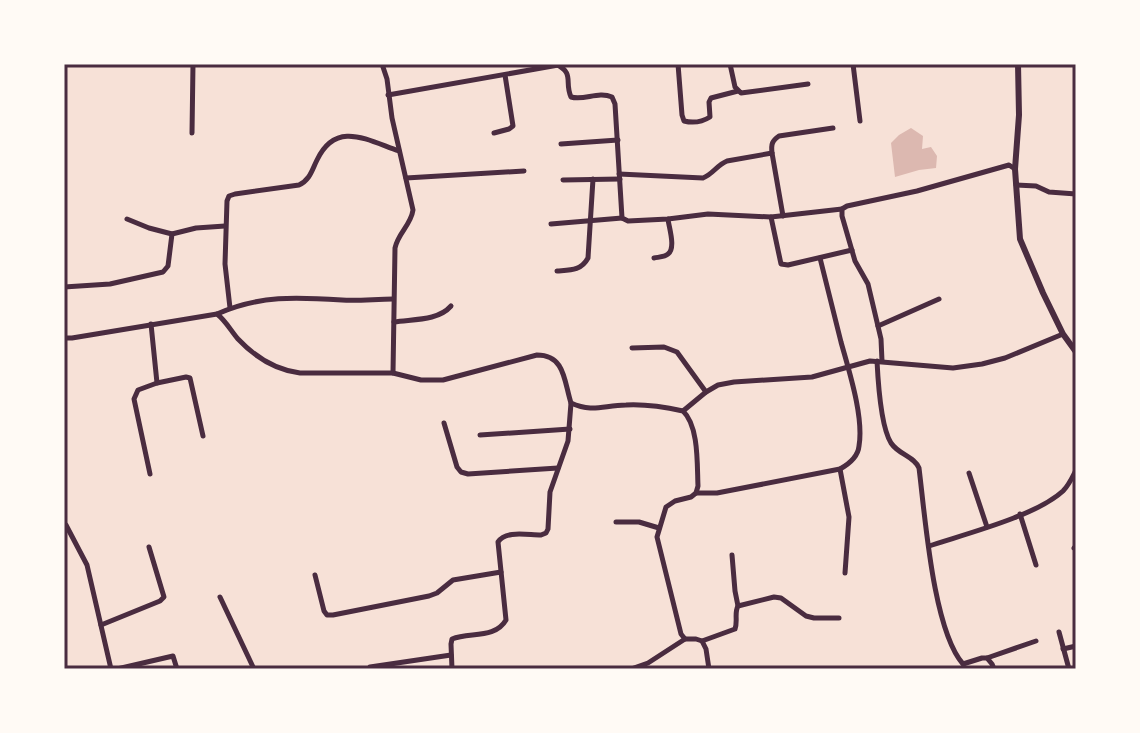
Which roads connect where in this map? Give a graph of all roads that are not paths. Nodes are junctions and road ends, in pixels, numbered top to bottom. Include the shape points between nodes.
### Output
1 (193, 64) edge
2 (382, 64) edge
3 (560, 64) edge
4 (678, 64) edge
5 (730, 64) edge
6 (853, 64) edge
7 (1018, 64) edge
8 (505, 75) junction
9 (808, 84) dead end
10 (738, 91) junction
11 (388, 95) junction
12 (860, 121) dead end
13 (833, 128) dead end
14 (192, 133) dead end
15 (494, 133) dead end
16 (618, 140) junction
17 (561, 144) dead end
18 (399, 151) junction
19 (772, 153) junction
20 (1015, 169) junction
21 (524, 171) dead end
22 (620, 176) junction
23 (406, 178) junction
24 (593, 179) junction
25 (563, 180) dead end
26 (1016, 185) junction
27 (1076, 194) edge
28 (842, 209) junction
29 (783, 216) junction
30 (771, 217) junction
31 (622, 218) junction
32 (127, 219) dead end
33 (668, 219) junction
34 (591, 221) junction
35 (551, 224) dead end
36 (225, 226) junction
37 (172, 234) junction
38 (852, 250) junction
39 (654, 258) dead end
40 (820, 258) junction
41 (557, 271) dead end
42 (64, 287) edge
43 (394, 299) junction
44 (939, 299) dead end
45 (451, 306) dead end
46 (230, 308) junction
47 (217, 314) junction
48 (394, 322) junction
49 (151, 324) junction
50 (878, 326) junction
51 (1063, 334) junction
52 (64, 338) edge
53 (632, 348) dead end
54 (1076, 352) edge
55 (880, 361) junction
56 (848, 367) junction
57 (393, 373) junction
58 (157, 383) junction
59 (706, 392) junction
60 (571, 403) junction
61 (683, 411) junction
62 (444, 423) dead end
63 (570, 429) junction
64 (480, 435) dead end
65 (203, 436) dead end
66 (558, 468) junction
67 (840, 469) junction
68 (1076, 470) edge
69 (969, 473) dead end
70 (150, 474) dead end
71 (696, 493) junction
72 (1020, 514) junction
73 (616, 522) dead end
74 (66, 525) dead end
75 (987, 527) junction
76 (659, 528) junction
77 (929, 546) junction
78 (149, 547) dead end
79 (732, 555) dead end
80 (1036, 565) dead end
81 (501, 572) junction
82 (845, 573) dead end
83 (315, 575) dead end
84 (220, 597) dead end
85 (738, 606) junction
86 (839, 618) dead end
87 (101, 625) junction
88 (1059, 632) dead end
89 (685, 639) junction
90 (702, 641) junction
91 (1036, 641) dead end
92 (1076, 646) edge
93 (1063, 649) junction
94 (451, 655) junction
95 (987, 658) junction
96 (370, 667) edge
97 (111, 669) edge
98 (117, 669) edge
99 (177, 669) edge
100 (254, 669) edge
101 (452, 669) edge
102 (631, 669) edge
103 (709, 669) edge
104 (994, 669) edge
105 (1069, 669) edge

1 - 14 street
2 - 11 street
3 - 8 street
3 - 16 street via 568,73 571,97 612,97
4 - 10 street via 684,121 705,120 710,117 711,98
5 - 10 street
6 - 12 street
7 - 20 street
8 - 11 street
8 - 15 street via 513,126
9 - 10 street
11 - 18 street
13 - 19 street via 779,136 773,139
16 - 17 street
16 - 22 street
18 - 23 street
18 - 36 street via 339,136 323,147 299,185 229,196
19 - 22 street via 727,161 703,178
19 - 29 street
20 - 26 street
20 - 28 street via 1009,165
21 - 23 street
22 - 24 street
22 - 31 street
23 - 43 street via 413,210 397,241
24 - 25 street
24 - 34 street
26 - 27 street
26 - 51 street via 1020,239
28 - 29 street
28 - 38 street
29 - 30 street
30 - 33 street via 708,214
30 - 40 street via 781,264
31 - 33 street
31 - 34 street
32 - 37 street
33 - 39 street via 671,251
34 - 35 street
34 - 41 street via 585,265
36 - 37 street
36 - 46 street
37 - 42 street via 163,272
38 - 40 street
38 - 50 street via 868,284
40 - 56 street
43 - 46 street via 288,297
43 - 48 street
44 - 50 street
45 - 48 street via 436,316
46 - 47 street
47 - 49 street
47 - 57 street via 248,349 274,367 300,373
48 - 57 street
49 - 52 street
49 - 58 street
50 - 55 street
51 - 54 street
51 - 55 street via 982,364 953,368
53 - 59 street via 671,348
55 - 56 street
55 - 77 street via 886,431 893,447 919,468
56 - 59 street via 812,377 734,382
56 - 67 street via 859,446 850,464
57 - 60 street via 443,380 547,355 560,366
58 - 65 street via 190,378
58 - 70 street via 138,390 134,399
59 - 61 street
60 - 61 street via 593,410 628,404
60 - 63 street
61 - 71 street via 695,443
62 - 66 street via 461,472
63 - 64 street
63 - 66 street
66 - 81 street via 546,533 499,538
67 - 71 street
67 - 82 street via 849,517
68 - 72 street via 1061,493
69 - 75 street
71 - 76 street via 670,503
72 - 75 street
72 - 80 street
73 - 76 street
74 - 87 street via 87,565
75 - 77 street
76 - 89 street via 658,544
77 - 95 street via 944,626 958,659 963,664
78 - 87 street via 164,597
79 - 85 street
81 - 83 street via 453,580 429,596 333,615 324,611
81 - 94 street via 506,620 502,627 452,639
84 - 100 street
85 - 86 street via 774,597 806,616
85 - 90 street via 735,629
87 - 97 street
88 - 93 street
89 - 90 street
89 - 102 street
90 - 103 street
91 - 95 street
92 - 93 street
93 - 105 street
94 - 96 street
94 - 101 street
95 - 104 street
98 - 99 street via 173,656

